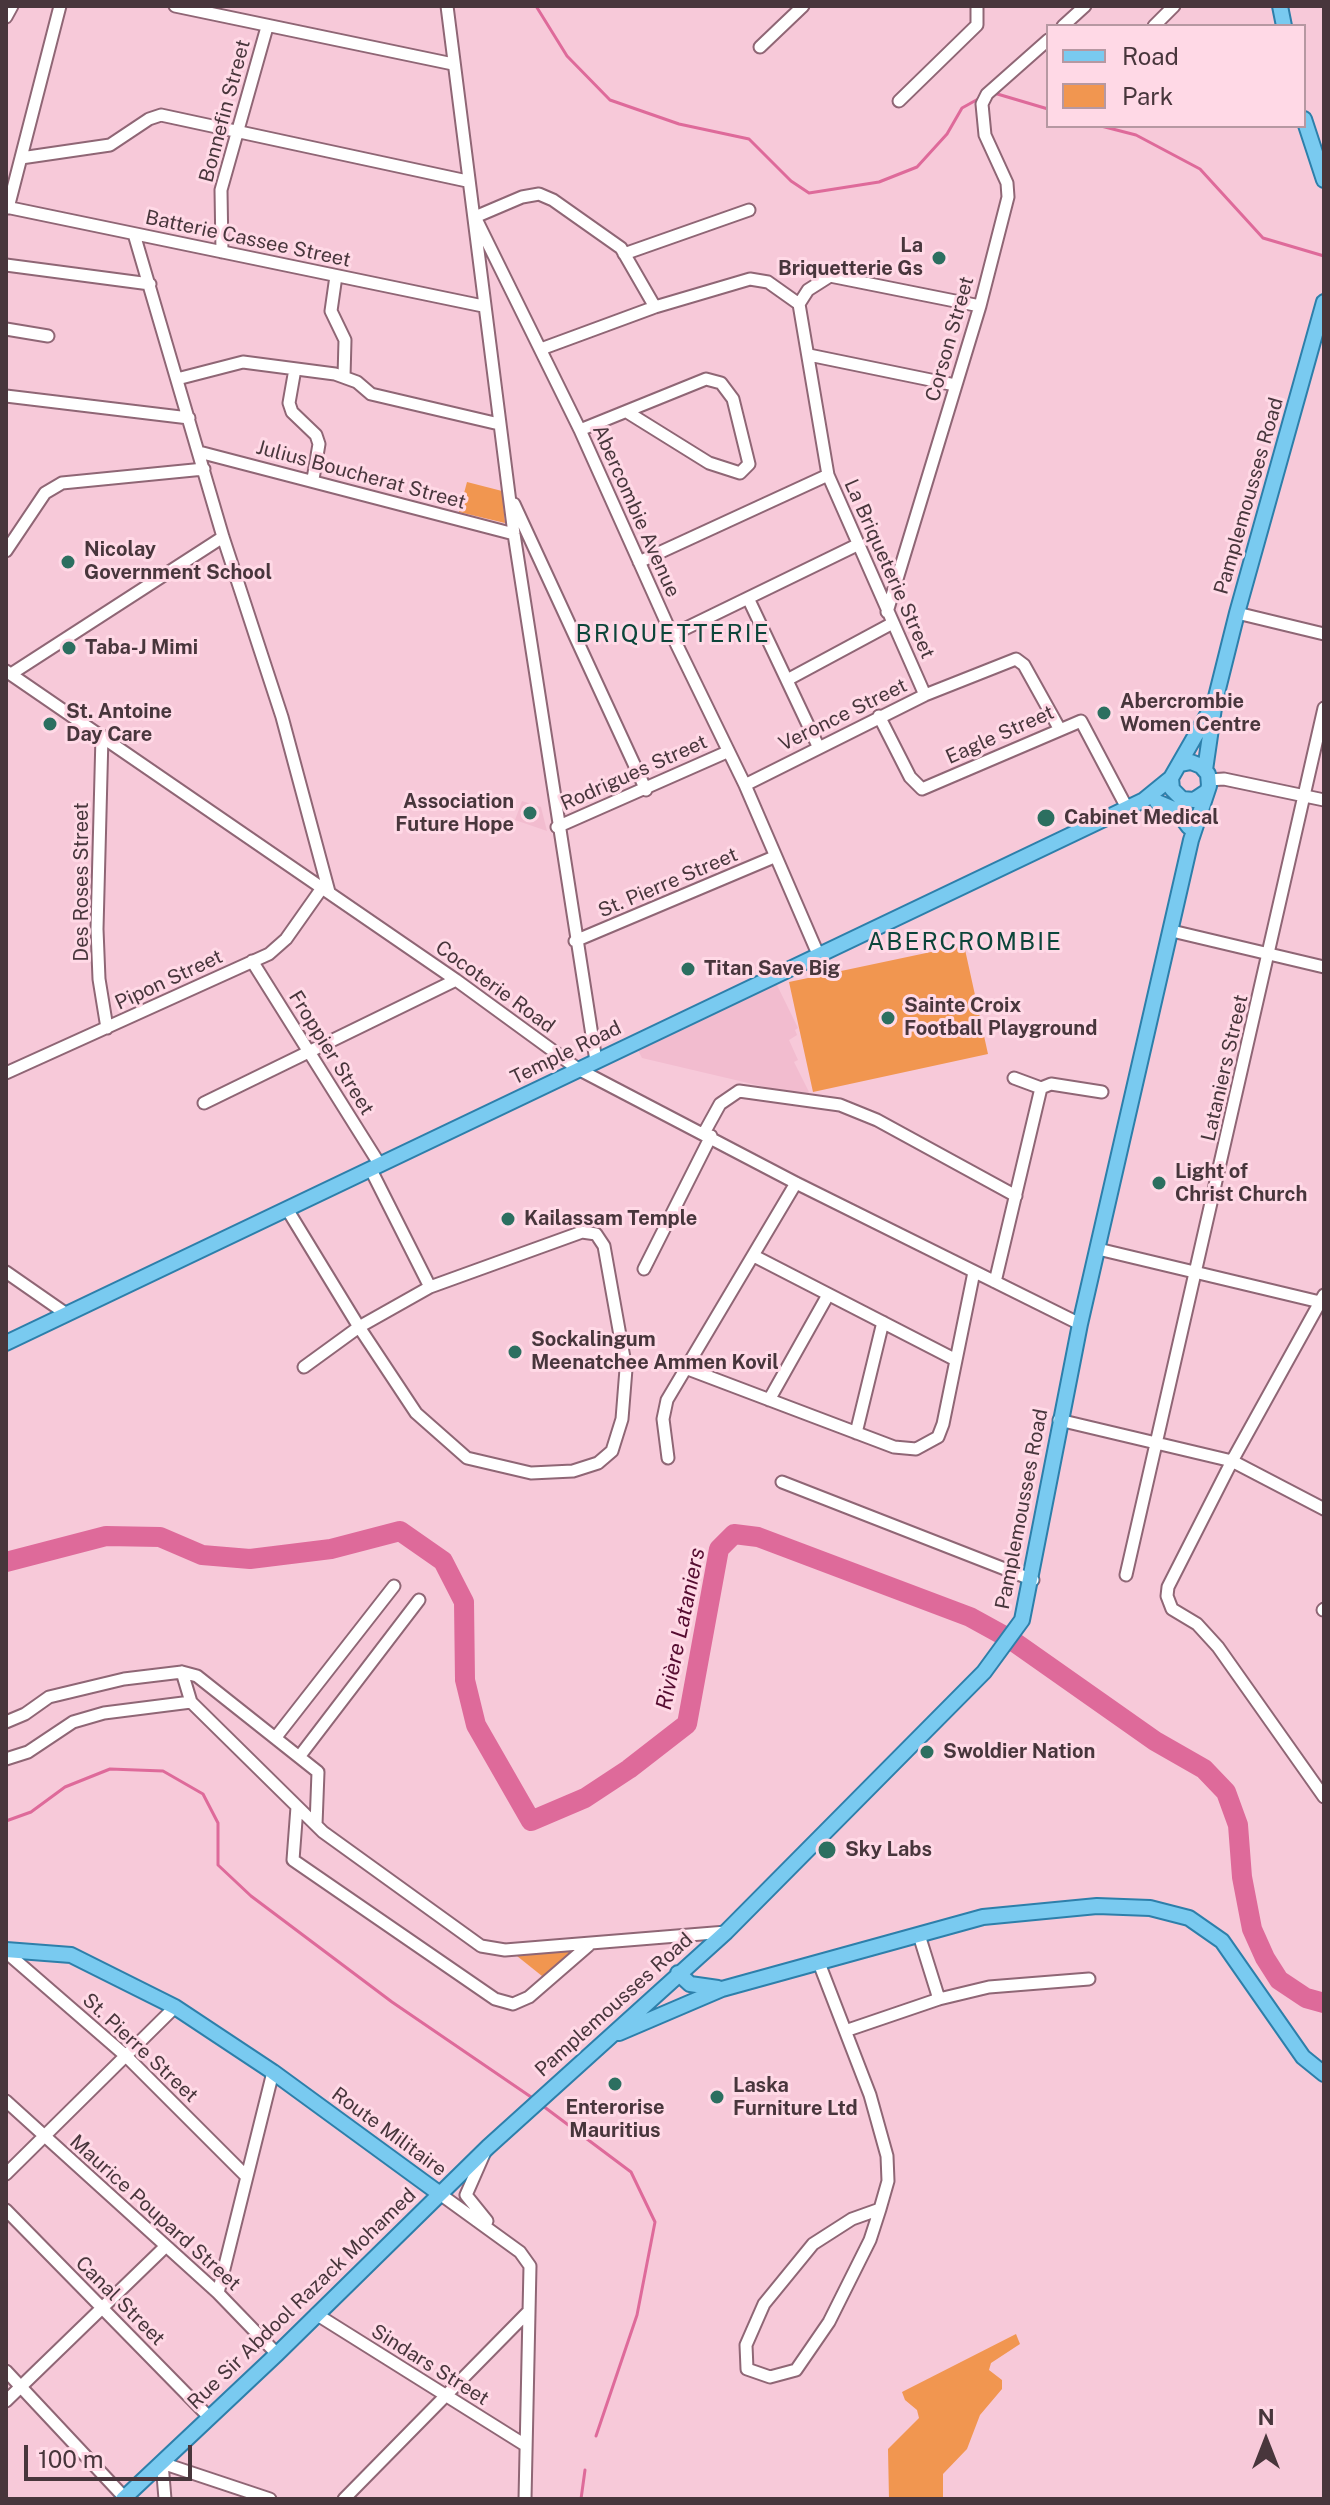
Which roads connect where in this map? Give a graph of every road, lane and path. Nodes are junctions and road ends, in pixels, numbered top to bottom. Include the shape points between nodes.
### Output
1 (12, 6) edge
2 (60, 6) edge
3 (175, 6) edge
4 (237, 6) edge
5 (447, 6) edge
6 (803, 6) edge
7 (977, 6) edge
8 (1085, 6) edge
9 (1174, 6) edge
10 (6, 17) edge
11 (236, 20) junction
12 (1065, 24) edge
13 (1156, 24) edge
14 (267, 27) junction
15 (1046, 42) edge
16 (760, 47) dead end
17 (453, 64) junction
18 (899, 101) dead end
19 (1306, 125) edge
20 (237, 134) junction
21 (21, 158) junction
22 (1324, 180) edge
23 (467, 181) junction
24 (7, 207) edge
25 (749, 210) dead end
26 (475, 217) junction
27 (134, 234) junction
28 (222, 252) junction
29 (624, 254) junction
30 (6, 265) edge
31 (336, 276) junction
32 (150, 284) junction
33 (1324, 302) edge
34 (799, 304) junction
35 (483, 306) junction
36 (980, 306) junction
37 (655, 307) junction
38 (1321, 328) edge
39 (6, 329) edge
40 (48, 336) dead end
41 (541, 349) junction
42 (809, 355) junction
43 (295, 369) junction
44 (344, 377) junction
45 (177, 379) junction
46 (955, 385) junction
47 (6, 396) edge
48 (627, 412) junction
49 (189, 418) junction
50 (499, 424) junction
51 (580, 430) junction
52 (199, 452) junction
53 (204, 469) junction
54 (828, 475) junction
55 (313, 479) junction
56 (510, 496) junction
57 (514, 534) junction
58 (223, 537) junction
59 (859, 544) junction
60 (6, 551) edge
61 (639, 562) junction
62 (748, 598) junction
63 (1237, 613) junction
64 (889, 618) junction
65 (1324, 634) edge
66 (672, 635) junction
67 (9, 672) edge
68 (787, 680) junction
69 (925, 695) junction
70 (1215, 701) junction
71 (1324, 708) edge
72 (879, 716) junction
73 (1059, 728) junction
74 (102, 736) junction
75 (818, 746) junction
76 (727, 752) junction
77 (1181, 764) junction
78 (1171, 778) junction
79 (1207, 780) junction
80 (745, 785) junction
81 (646, 790) junction
82 (1305, 796) junction
83 (1182, 799) junction
84 (1324, 800) edge
85 (1151, 801) junction
86 (1127, 808) junction
87 (557, 827) junction
88 (1190, 834) junction
89 (774, 857) junction
90 (325, 890) junction
91 (1172, 931) junction
92 (575, 941) junction
93 (818, 954) junction
94 (1270, 955) junction
95 (252, 961) junction
96 (1324, 967) edge
97 (456, 980) junction
98 (107, 1028) junction
99 (310, 1052) junction
100 (596, 1061) junction
101 (578, 1069) junction
102 (6, 1073) edge
103 (1014, 1078) dead end
104 (1041, 1088) junction
105 (1102, 1092) dead end
106 (204, 1103) dead end
107 (707, 1135) junction
108 (375, 1167) junction
109 (796, 1183) junction
110 (1016, 1196) junction
111 (287, 1209) junction
112 (1098, 1249) junction
113 (754, 1256) junction
114 (644, 1269) dead end
115 (6, 1272) edge
116 (974, 1272) junction
117 (1196, 1272) junction
118 (995, 1282) junction
119 (430, 1287) junction
120 (828, 1295) junction
121 (1322, 1298) edge
122 (65, 1313) junction
123 (883, 1322) junction
124 (1080, 1324) junction
125 (359, 1327) junction
126 (6, 1343) edge
127 (954, 1359) junction
128 (304, 1367) dead end
129 (688, 1369) junction
130 (769, 1400) junction
131 (1059, 1420) junction
132 (856, 1433) junction
133 (1158, 1443) junction
134 (668, 1458) dead end
135 (1232, 1461) junction
136 (782, 1482) dead end
137 (1324, 1509) edge
138 (1126, 1575) dead end
139 (1033, 1580) junction
140 (394, 1586) dead end
141 (419, 1600) dead end
142 (182, 1672) junction
143 (191, 1702) junction
144 (6, 1722) edge
145 (276, 1737) junction
146 (299, 1757) junction
147 (6, 1759) edge
148 (1324, 1797) edge
149 (297, 1807) junction
150 (316, 1825) junction
151 (726, 1932) junction
152 (919, 1935) junction
153 (590, 1944) junction
154 (6, 1951) edge
155 (819, 1963) junction
156 (672, 1978) junction
157 (1089, 1979) dead end
158 (722, 1989) junction
159 (694, 1998) junction
160 (939, 1999) junction
161 (175, 2007) junction
162 (848, 2030) junction
163 (598, 2044) junction
164 (126, 2056) junction
165 (273, 2072) junction
166 (1324, 2074) edge
167 (6, 2101) edge
168 (45, 2136) junction
169 (488, 2147) junction
170 (6, 2174) edge
171 (245, 2175) junction
172 (440, 2194) junction
173 (880, 2209) junction
174 (6, 2210) edge
175 (504, 2239) junction
176 (166, 2246) junction
177 (218, 2293) junction
178 (102, 2309) junction
179 (527, 2313) junction
180 (316, 2314) junction
181 (277, 2354) junction
182 (6, 2371) edge
183 (21, 2388) junction
184 (444, 2395) junction
185 (6, 2401) edge
186 (209, 2417) junction
187 (525, 2445) junction
188 (162, 2463) junction
189 (123, 2498) edge
190 (165, 2499) edge
191 (270, 2499) edge
192 (344, 2499) edge
193 (525, 2499) edge

1 - 10 street
2 - 21 street
3 - 11 street
4 - 11 street
5 - 17 street
6 - 16 street
7 - 18 street via 977,25
8 - 12 street
9 - 13 street
11 - 14 street
14 - 17 street
14 - 20 street, Bonnefin Street
15 - 36 street, Corson Street via 987,94 981,119 1008,190
17 - 23 street
19 - 22 main road
20 - 21 street via 161,115 110,145
20 - 23 street
20 - 28 street, Bonnefin Street via 221,190
21 - 24 street
23 - 26 street
24 - 27 street, Batterie Cassee Street
25 - 29 street
26 - 29 street via 539,194
26 - 35 street
26 - 41 street, Abercombie Avenue
27 - 28 street, Batterie Cassee Street
27 - 32 street
28 - 31 street, Batterie Cassee Street
29 - 37 street
30 - 32 street
31 - 35 street, Batterie Cassee Street
31 - 44 street via 331,311 345,340
32 - 45 street
33 - 38 main road, Pamplemousses Road
34 - 36 street via 808,290 830,276
34 - 37 street via 768,282 750,279
34 - 42 street, La Briqueterie Street
35 - 50 street
36 - 46 street, Corson Street
37 - 41 street
38 - 63 main road, Pamplemousses Road
39 - 40 street
41 - 51 street, Abercombie Avenue
42 - 46 street
42 - 54 street, La Briqueterie Street
43 - 44 street
43 - 45 street via 243,362
43 - 55 street via 289,403 319,444
44 - 50 street via 371,394
45 - 49 street
46 - 64 street, Corson Street
47 - 49 street
48 - 48 street via 706,379 721,383 733,399 751,458 747,468 740,473 709,463
48 - 51 street
49 - 52 street
50 - 56 street
51 - 61 street, Abercombie Avenue
52 - 53 street
52 - 55 street, Julius Boucherat Street
53 - 58 street
53 - 60 street via 62,483 45,493
54 - 59 street, La Briqueterie Street
54 - 61 street
55 - 57 street, Julius Boucherat Street
56 - 57 street
56 - 81 street
57 - 87 street
58 - 67 street
58 - 90 street via 282,717
59 - 62 street
59 - 64 street, La Briqueterie Street
61 - 66 street, Abercombie Avenue
62 - 66 street
62 - 68 street
63 - 65 street
63 - 70 main road, Pamplemousses Road
64 - 68 street
64 - 69 street, La Briqueterie Street
66 - 76 street, Abercombie Avenue
67 - 74 street, Cocoterie Road
68 - 75 street
69 - 72 street, Veronce Street
69 - 73 street, Veronce Street via 1016,659
70 - 77 main road, Pamplemousses Road
70 - 79 main road, Pamplemousses Road
71 - 82 street, Lataniers Street
72 - 73 street, Eagle Street via 910,777 922,789
72 - 75 street, Veronce Street
73 - 86 street, Eagle Street via 1084,723
74 - 90 street, Cocoterie Road
74 - 98 street, Des Roses Street via 97,929
75 - 80 street, Veronce Street
76 - 80 street, Abercombie Avenue
76 - 81 street, Rodrigues Street
77 - 78 main road
77 - 79 main road via 1191,762
78 - 83 main road via 1172,789
78 - 85 main road, Temple Road
79 - 82 street
79 - 83 main road via 1194,800
79 - 88 main road, Pamplemousses Road
80 - 89 street, Abercombie Avenue
81 - 87 street, Rodrigues Street
82 - 84 street
82 - 94 street, Lataniers Street
83 - 85 main road, Temple Road
83 - 88 main road
85 - 86 main road, Temple Road
85 - 88 main road via 1176,810
86 - 93 main road, Temple Road
87 - 92 street
88 - 91 main road, Pamplemousses Road
89 - 92 street, St. Pierre Street
89 - 93 street, Abercombie Avenue
90 - 95 street, Pipon Street via 286,939
90 - 97 street, Cocoterie Road
91 - 94 street
91 - 112 main road, Pamplemousses Road
92 - 100 street
93 - 100 main road, Temple Road
94 - 96 street
94 - 117 street, Lataniers Street
95 - 98 street, Pipon Street
95 - 99 street, Froppier Street
97 - 99 street
97 - 101 street, Cocoterie Road
98 - 102 street, Pipon Street
99 - 106 street
99 - 108 street, Froppier Street
100 - 101 main road, Temple Road
101 - 107 street, Cocoterie Road
101 - 108 main road, Temple Road
103 - 104 street
104 - 105 street via 1051,1084
104 - 110 street
107 - 109 street, Cocoterie Road
107 - 110 street via 720,1104 739,1091 840,1105
107 - 114 street
108 - 111 main road, Temple Road
108 - 119 street, Froppier Street
109 - 113 street
109 - 116 street, Cocoterie Road
110 - 118 street
111 - 122 main road, Temple Road
111 - 125 street
112 - 117 street
112 - 124 main road, Pamplemousses Road
113 - 120 street
113 - 129 street
115 - 122 street
116 - 118 street, Cocoterie Road
116 - 127 street
117 - 121 street
117 - 133 street, Lataniers Street
118 - 124 street, Cocoterie Road
119 - 125 street
119 - 125 street via 582,1232 596,1234 604,1246 626,1369 622,1419 612,1451 598,1463 573,1471 531,1473 467,1458 416,1413
120 - 123 street
120 - 130 street
121 - 135 street
122 - 126 main road, Temple Road
123 - 127 street
123 - 132 street
124 - 131 main road, Pamplemousses Road
125 - 128 street
127 - 132 street via 943,1424 928,1445 894,1447
129 - 130 street
129 - 134 street via 664,1408
130 - 132 street
131 - 133 street
131 - 139 main road, Pamplemousses Road
133 - 135 street
133 - 138 street, Lataniers Street
135 - 137 street
135 - 148 street via 1167,1596 1172,1609 1197,1624 1218,1647
136 - 139 street
139 - 151 main road, Pamplemousses Road via 1022,1620 984,1672
140 - 145 street
141 - 146 street
142 - 143 street
142 - 144 street via 49,1697
142 - 145 street via 197,1676
143 - 147 street via 73,1722 28,1752
143 - 149 street
145 - 146 street
146 - 150 street via 318,1772
149 - 150 street
149 - 153 street via 293,1860 495,1999 513,2004 529,1997
150 - 153 street via 481,1946 505,1950
151 - 153 street
151 - 156 main road, Pamplemousses Road
152 - 155 main road
152 - 160 street
152 - 166 main road via 983,1917 1097,1906 1150,1908 1189,1918 1222,1941 1303,2057
154 - 161 main road, Route Militaire via 71,1955
154 - 164 street, St. Pierre Street
155 - 158 main road
155 - 162 street
156 - 158 main road
156 - 159 main road
156 - 163 main road, Pamplemousses Road
157 - 160 street via 1011,1984
158 - 159 main road
159 - 163 main road
160 - 162 street
161 - 164 street
161 - 165 main road, Route Militaire
162 - 173 street via 887,2156 888,2181
163 - 169 main road, Pamplemousses Road
164 - 168 street
164 - 171 street, St. Pierre Street
165 - 171 street
165 - 172 main road, Route Militaire
167 - 168 street, Maurice Poupard Street
168 - 170 street
168 - 176 street, Maurice Poupard Street
169 - 172 main road, Pamplemousses Road
169 - 175 street via 466,2195
171 - 177 street
172 - 175 street, Route Militaire
172 - 180 main road, Rue Sir Abdool Razack Mohamed
173 - 173 street via 852,2219 813,2244 764,2304 746,2345 747,2369 770,2377 796,2370 829,2322
174 - 178 street, Canal Street
175 - 179 street, Route Militaire via 530,2266
176 - 177 street, Maurice Poupard Street
176 - 178 street
177 - 181 street, Maurice Poupard Street
178 - 183 street
178 - 186 street, Canal Street
179 - 184 street
179 - 187 street, Route Militaire
180 - 181 main road, Rue Sir Abdool Razack Mohamed
180 - 184 street, Sindars Street
181 - 186 main road, Rue Sir Abdool Razack Mohamed
182 - 183 street
183 - 185 street
183 - 189 street
184 - 187 street, Sindars Street
184 - 192 street
186 - 188 main road, Rue Sir Abdool Razack Mohamed
187 - 193 street, Route Militaire
188 - 189 main road, Rue Sir Abdool Razack Mohamed
188 - 190 street
188 - 191 street

